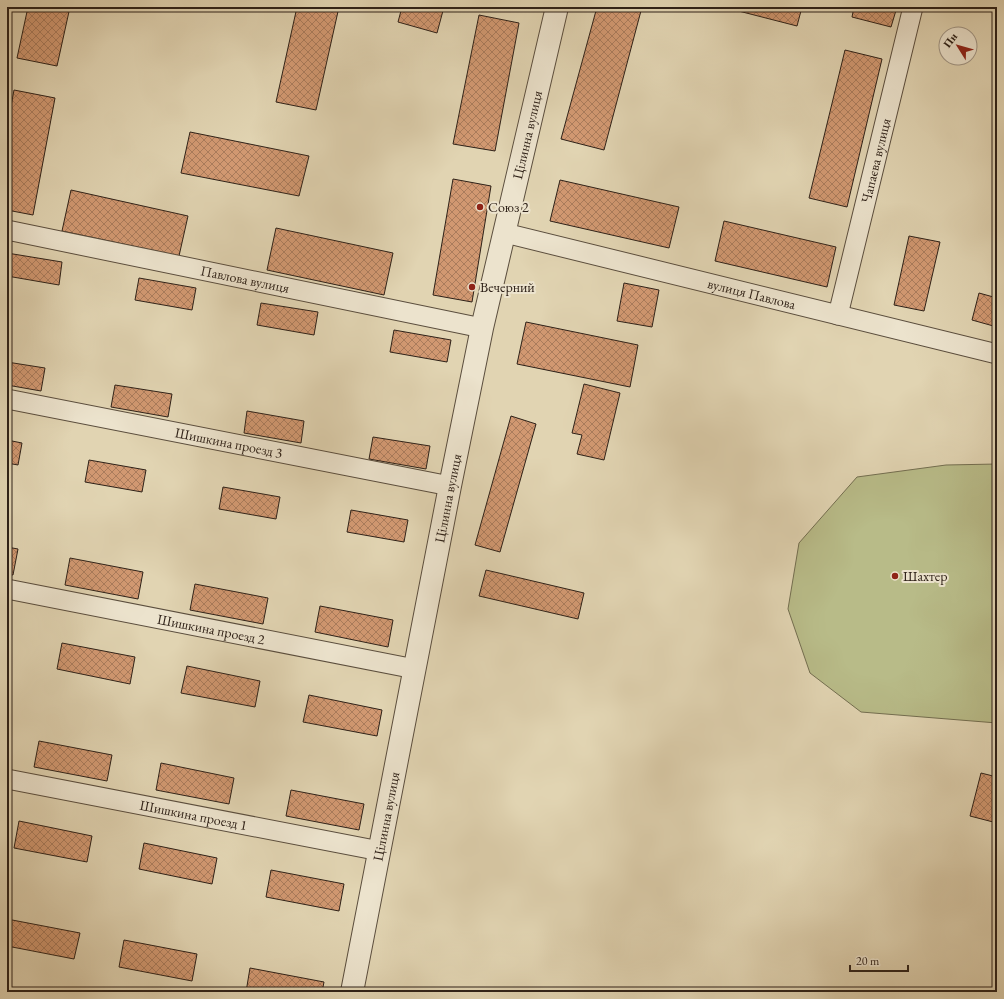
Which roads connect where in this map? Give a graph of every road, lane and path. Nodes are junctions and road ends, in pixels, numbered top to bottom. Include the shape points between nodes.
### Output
1 (557, 7) edge
2 (913, 7) edge
3 (7, 230) edge
4 (505, 233) junction
5 (838, 315) junction
6 (482, 328) junction
7 (997, 354) edge
8 (7, 399) edge
9 (450, 486) junction
10 (7, 589) edge
11 (415, 669) junction
12 (7, 779) edge
13 (380, 851) junction
14 (352, 992) edge

1 - 4 street, Цілинна вулиця
2 - 5 street, Чапаєва вулиця
3 - 6 street, Павлова вулиця
4 - 5 street, вулиця Павлова
4 - 6 street, Цілинна вулиця
5 - 7 street, вулиця Павлова
6 - 9 street, Цілинна вулиця
8 - 9 street, Шишкина проезд 3
9 - 11 street, Цілинна вулиця
10 - 11 street, Шишкина проезд 2
11 - 13 street, Цілинна вулиця
12 - 13 street, Шишкина проезд 1
13 - 14 street, Цілинна вулиця

